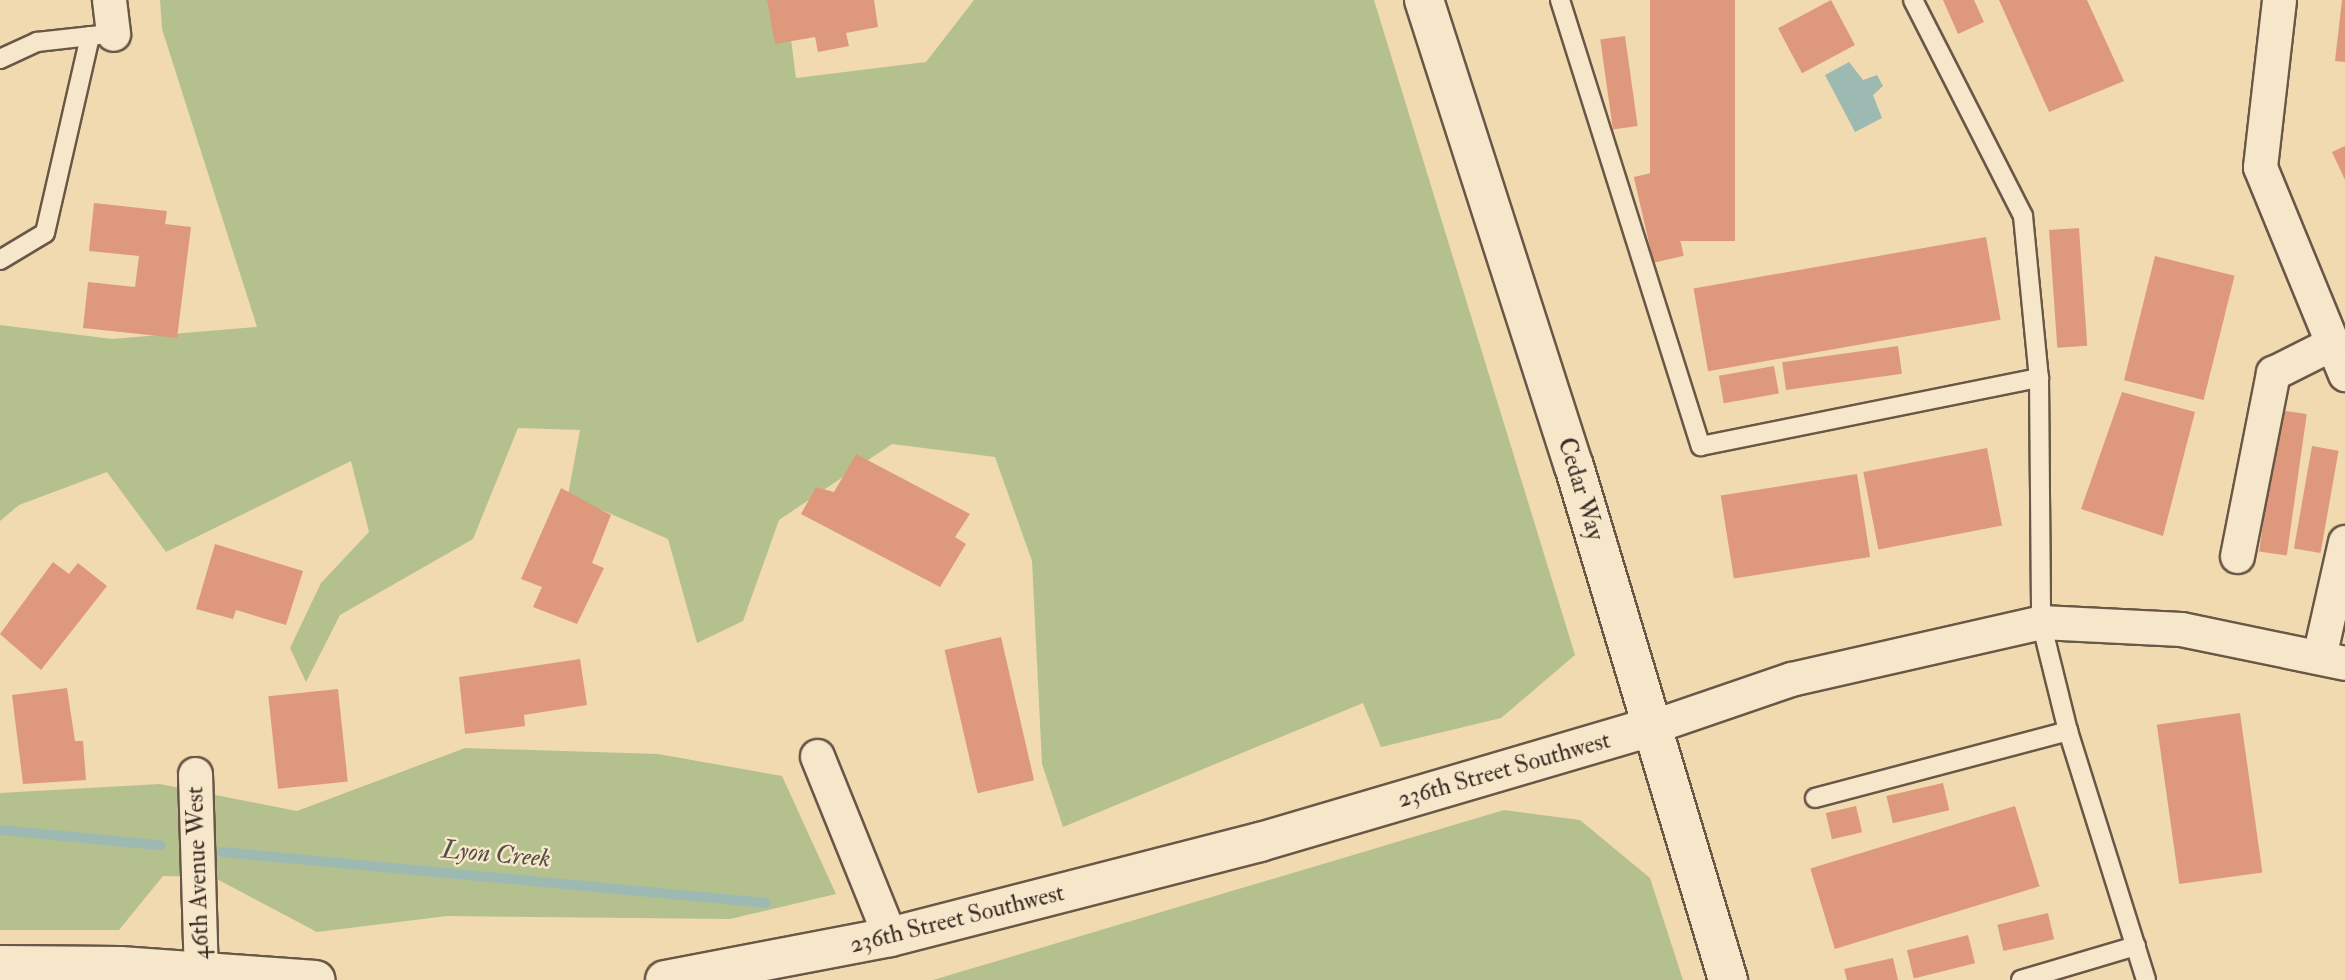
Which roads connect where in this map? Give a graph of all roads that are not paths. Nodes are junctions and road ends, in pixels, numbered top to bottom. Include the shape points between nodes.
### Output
1 (109, 0) edge
2 (1424, 0) edge
3 (1560, 0) edge
4 (1913, 0) edge
5 (2279, 0) edge
6 (101, 35) junction
7 (0, 59) edge
8 (0, 260) edge
9 (2331, 344) junction
10 (2345, 374) edge
11 (2039, 378) junction
12 (2345, 542) edge
13 (2237, 556) dead end
14 (2041, 622) junction
15 (2332, 660) edge
16 (1651, 727) junction
17 (2068, 731) junction
18 (817, 756) dead end
19 (195, 774) dead end
20 (1815, 798) dead end
21 (890, 937) junction
22 (2136, 946) junction
23 (0, 965) edge
24 (201, 973) junction
25 (316, 980) edge
26 (665, 980) edge
27 (1728, 980) edge
28 (2021, 980) edge
29 (2146, 980) edge

1 - 6 street
2 - 16 main road, Cedar Way via 1574,466
3 - 11 lane via 1701,446
4 - 11 lane via 2023,216
5 - 9 street via 2260,167
6 - 7 lane via 37,42
6 - 8 lane via 46,233
9 - 10 street
9 - 13 street via 2273,373
11 - 14 lane
12 - 15 street
14 - 15 street, 236th Street Southwest via 2181,629
14 - 16 street, 236th Street Southwest via 1791,680
14 - 17 lane
16 - 21 main road, 236th Street Southwest via 1260,842
16 - 27 main road, Cedar Way
17 - 20 lane
17 - 22 lane
18 - 21 street
19 - 24 street, 46th Avenue West
21 - 26 main road, 236th Street Southwest
22 - 28 lane
22 - 29 lane
23 - 24 main road
24 - 25 main road

